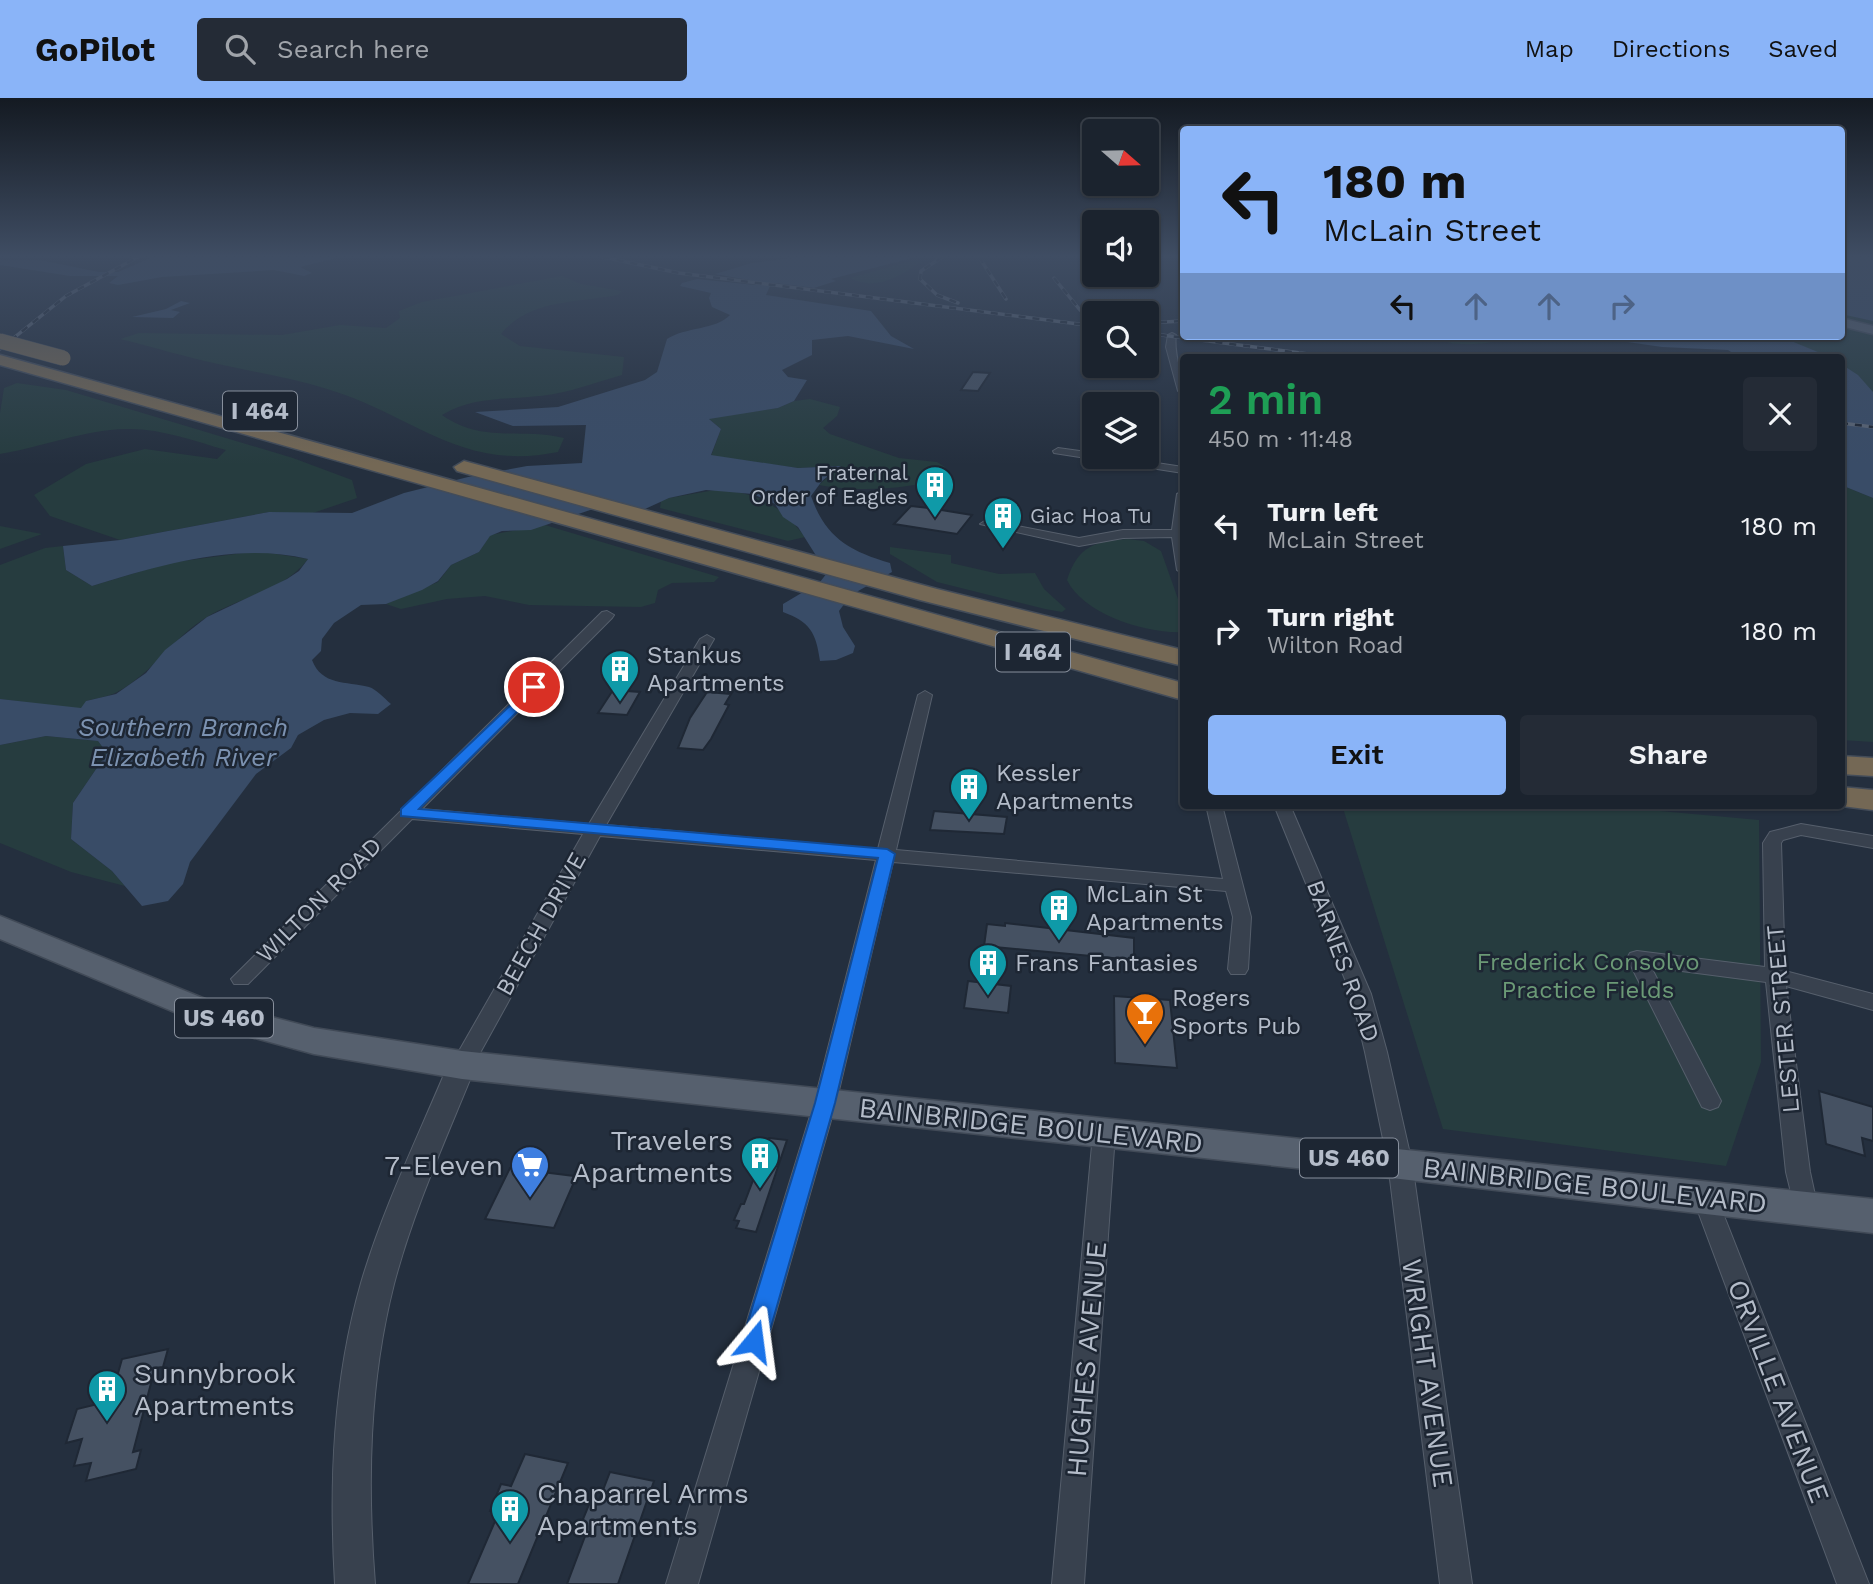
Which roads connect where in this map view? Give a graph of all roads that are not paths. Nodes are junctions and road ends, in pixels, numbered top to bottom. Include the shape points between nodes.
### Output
1 (1172, 335) dead end
2 (0, 341) edge
3 (69, 359) dead end
4 (0, 360) edge
5 (1180, 381) edge
6 (1058, 451) dead end
7 (1082, 454) edge
8 (451, 463) dead end
9 (1159, 466) edge
10 (1180, 470) edge
11 (1180, 514) edge
12 (1177, 533) junction
13 (976, 537) dead end
14 (1180, 552) edge
15 (607, 615) dead end
16 (707, 639) dead end
17 (1180, 657) edge
18 (1180, 691) edge
19 (925, 695) dead end
20 (1845, 754) edge
21 (1873, 754) edge
22 (1845, 765) edge
23 (1873, 768) edge
24 (1845, 797) edge
25 (1873, 800) edge
26 (1215, 809) edge
27 (1284, 809) edge
28 (407, 813) junction
29 (594, 830) junction
30 (1873, 842) edge
31 (887, 854) junction
32 (1236, 886) junction
33 (0, 927) edge
34 (1238, 969) dead end
35 (1775, 976) junction
36 (241, 979) dead end
37 (1873, 1002) edge
38 (462, 1065) junction
39 (1710, 1101) dead end
40 (825, 1103) junction
41 (1104, 1134) junction
42 (1400, 1163) junction
43 (1705, 1198) junction
44 (1806, 1209) junction
45 (1873, 1216) edge
46 (355, 1584) edge
47 (682, 1584) edge
48 (1068, 1584) edge
49 (1456, 1584) edge
50 (1853, 1584) edge

1 - 5 street via 1170,347
2 - 3 highway, bridge
4 - 18 highway, I 464
6 - 7 street
8 - 17 highway, I 464 via 929,595
9 - 10 street
11 - 12 street
12 - 13 street via 1123,534 1079,542 990,519
12 - 14 street
15 - 28 street, WILTON ROAD
16 - 29 street, BEECH DRIVE
19 - 31 street
20 - 21 highway
22 - 23 highway
24 - 25 highway
26 - 32 street
27 - 42 street, BARNES ROAD via 1361,994
28 - 29 street
28 - 36 street, WILTON ROAD
29 - 31 street
29 - 38 street, BEECH DRIVE
30 - 35 street, LESTER STREET via 1809,830 1776,836 1771,867
31 - 32 street
31 - 40 street
32 - 34 street via 1242,917
33 - 38 main road, BAINBRIDGE BOULEVARD / US 460 via 203,1012 314,1041
35 - 37 street
35 - 39 street via 1637,958
35 - 44 street, LESTER STREET
38 - 40 main road, BAINBRIDGE BOULEVARD / US 460
38 - 46 street via 402,1214 370,1314 354,1423 351,1533
40 - 41 main road, BAINBRIDGE BOULEVARD / US 460
40 - 47 street
41 - 42 main road, BAINBRIDGE BOULEVARD / US 460
41 - 48 street, HUGHES AVENUE
42 - 43 main road, BAINBRIDGE BOULEVARD / US 460
42 - 49 street, WRIGHT AVENUE
43 - 44 main road, BAINBRIDGE BOULEVARD / US 460
43 - 50 street, ORVILLE AVENUE
44 - 45 main road, BAINBRIDGE BOULEVARD / US 460

